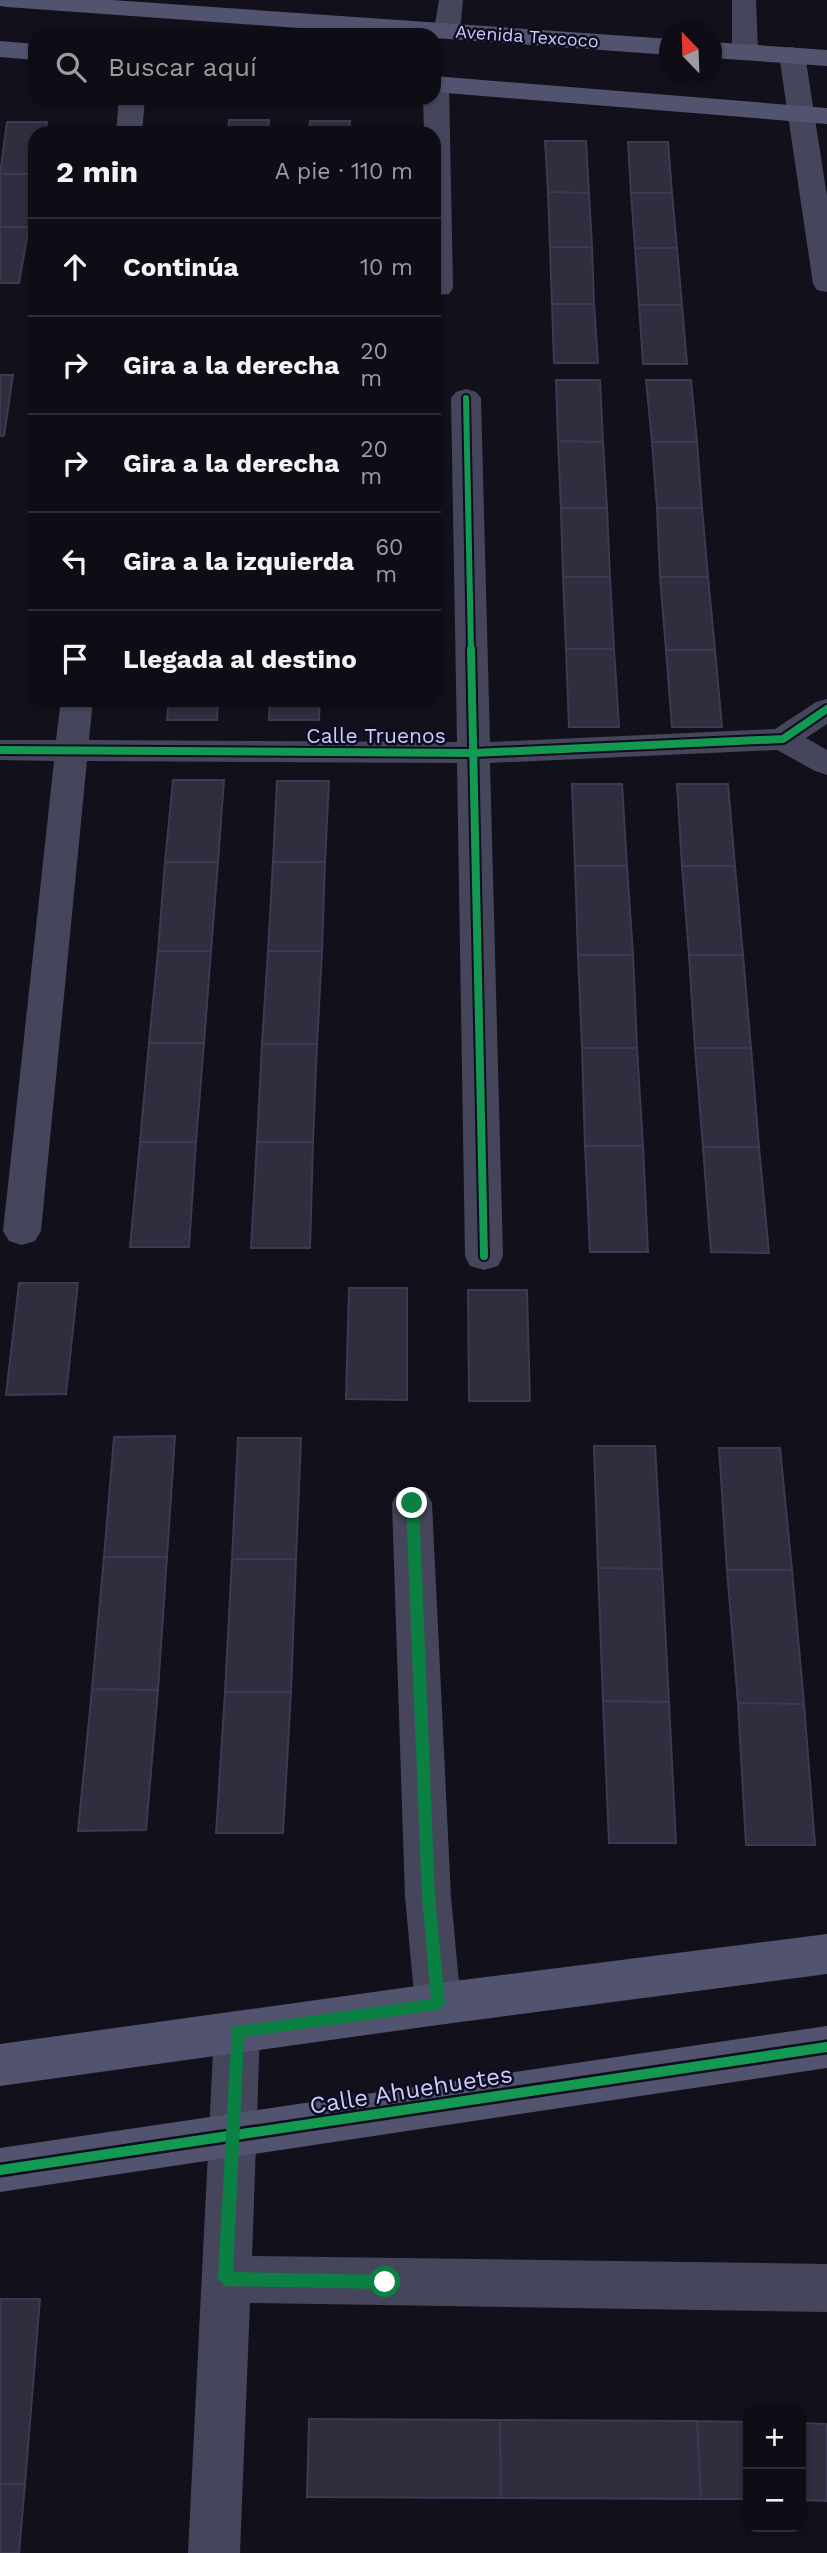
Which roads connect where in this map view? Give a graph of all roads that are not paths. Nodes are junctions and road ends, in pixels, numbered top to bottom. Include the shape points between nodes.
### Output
1 (7, 0) edge
2 (451, 0) edge
3 (744, 0) edge
4 (179, 6) edge
5 (425, 28) edge
6 (441, 29) edge
7 (447, 30) junction
8 (659, 46) edge
9 (0, 49) edge
10 (28, 51) edge
11 (722, 51) edge
12 (745, 52) junction
13 (792, 55) junction
14 (827, 58) edge
15 (441, 85) edge
16 (131, 105) edge
17 (435, 105) edge
18 (800, 114) junction
19 (827, 116) edge
20 (130, 126) edge
21 (436, 126) edge
22 (827, 284) edge
23 (466, 398) dead end
24 (76, 707) edge
25 (827, 709) edge
26 (783, 739) junction
27 (0, 750) edge
28 (72, 750) junction
29 (474, 753) junction
30 (827, 764) edge
31 (22, 1231) dead end
32 (484, 1256) dead end
33 (412, 1503) dead end
34 (827, 1954) edge
35 (438, 2004) junction
36 (237, 2032) junction
37 (827, 2047) edge
38 (0, 2065) edge
39 (232, 2137) junction
40 (0, 2170) edge
41 (226, 2279) junction
42 (827, 2288) edge
43 (214, 2553) edge

1 - 4 main road, Avenida Texcoco
2 - 7 street
3 - 12 street
4 - 5 main road, Avenida Texcoco
6 - 7 main road, Avenida Texcoco
7 - 8 main road, Avenida Texcoco
9 - 10 main road
11 - 12 main road
12 - 13 main road
13 - 14 main road
13 - 18 street
15 - 18 main road
16 - 20 street
17 - 21 street
18 - 19 main road
18 - 22 street
23 - 29 street
24 - 28 street
25 - 26 street
26 - 29 street, Calle Truenos
26 - 30 street
27 - 28 street, Calle Truenos
28 - 29 street, Calle Truenos
28 - 31 street
29 - 32 street
33 - 35 street via 428,1897
34 - 35 main road
35 - 36 main road
36 - 38 main road
36 - 39 street
37 - 39 main road, Calle Ahuehuetes
39 - 40 main road, Calle Ahuehuetes
39 - 41 street
41 - 42 street
41 - 43 street

